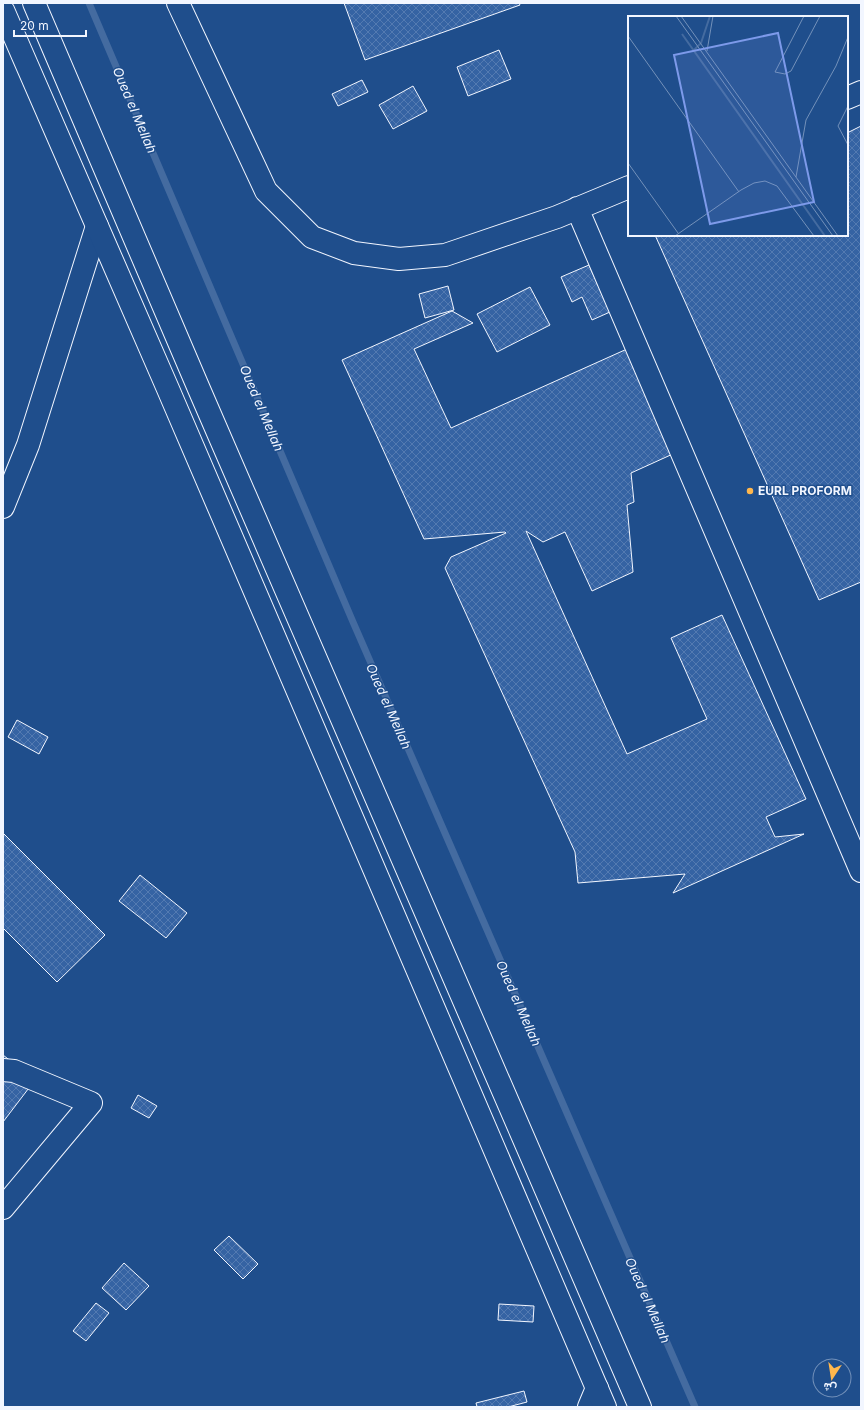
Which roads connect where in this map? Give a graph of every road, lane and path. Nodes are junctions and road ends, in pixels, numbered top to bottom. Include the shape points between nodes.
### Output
1 (34, 3) edge
2 (178, 3) edge
3 (3, 10) edge
4 (861, 92) edge
5 (848, 98) edge
6 (628, 187) edge
7 (577, 208) junction
8 (97, 226) junction
9 (3, 507) edge
10 (861, 871) edge
11 (3, 1070) edge
12 (3, 1208) edge
13 (597, 1401) edge
14 (640, 1407) edge

1 - 14 main road
2 - 7 main road via 266,191 312,237 354,253 399,259 445,255
3 - 8 main road
4 - 5 main road
6 - 7 main road
7 - 10 main road
8 - 9 main road via 28,445
8 - 13 main road
11 - 12 main road via 14,1071 90,1103

